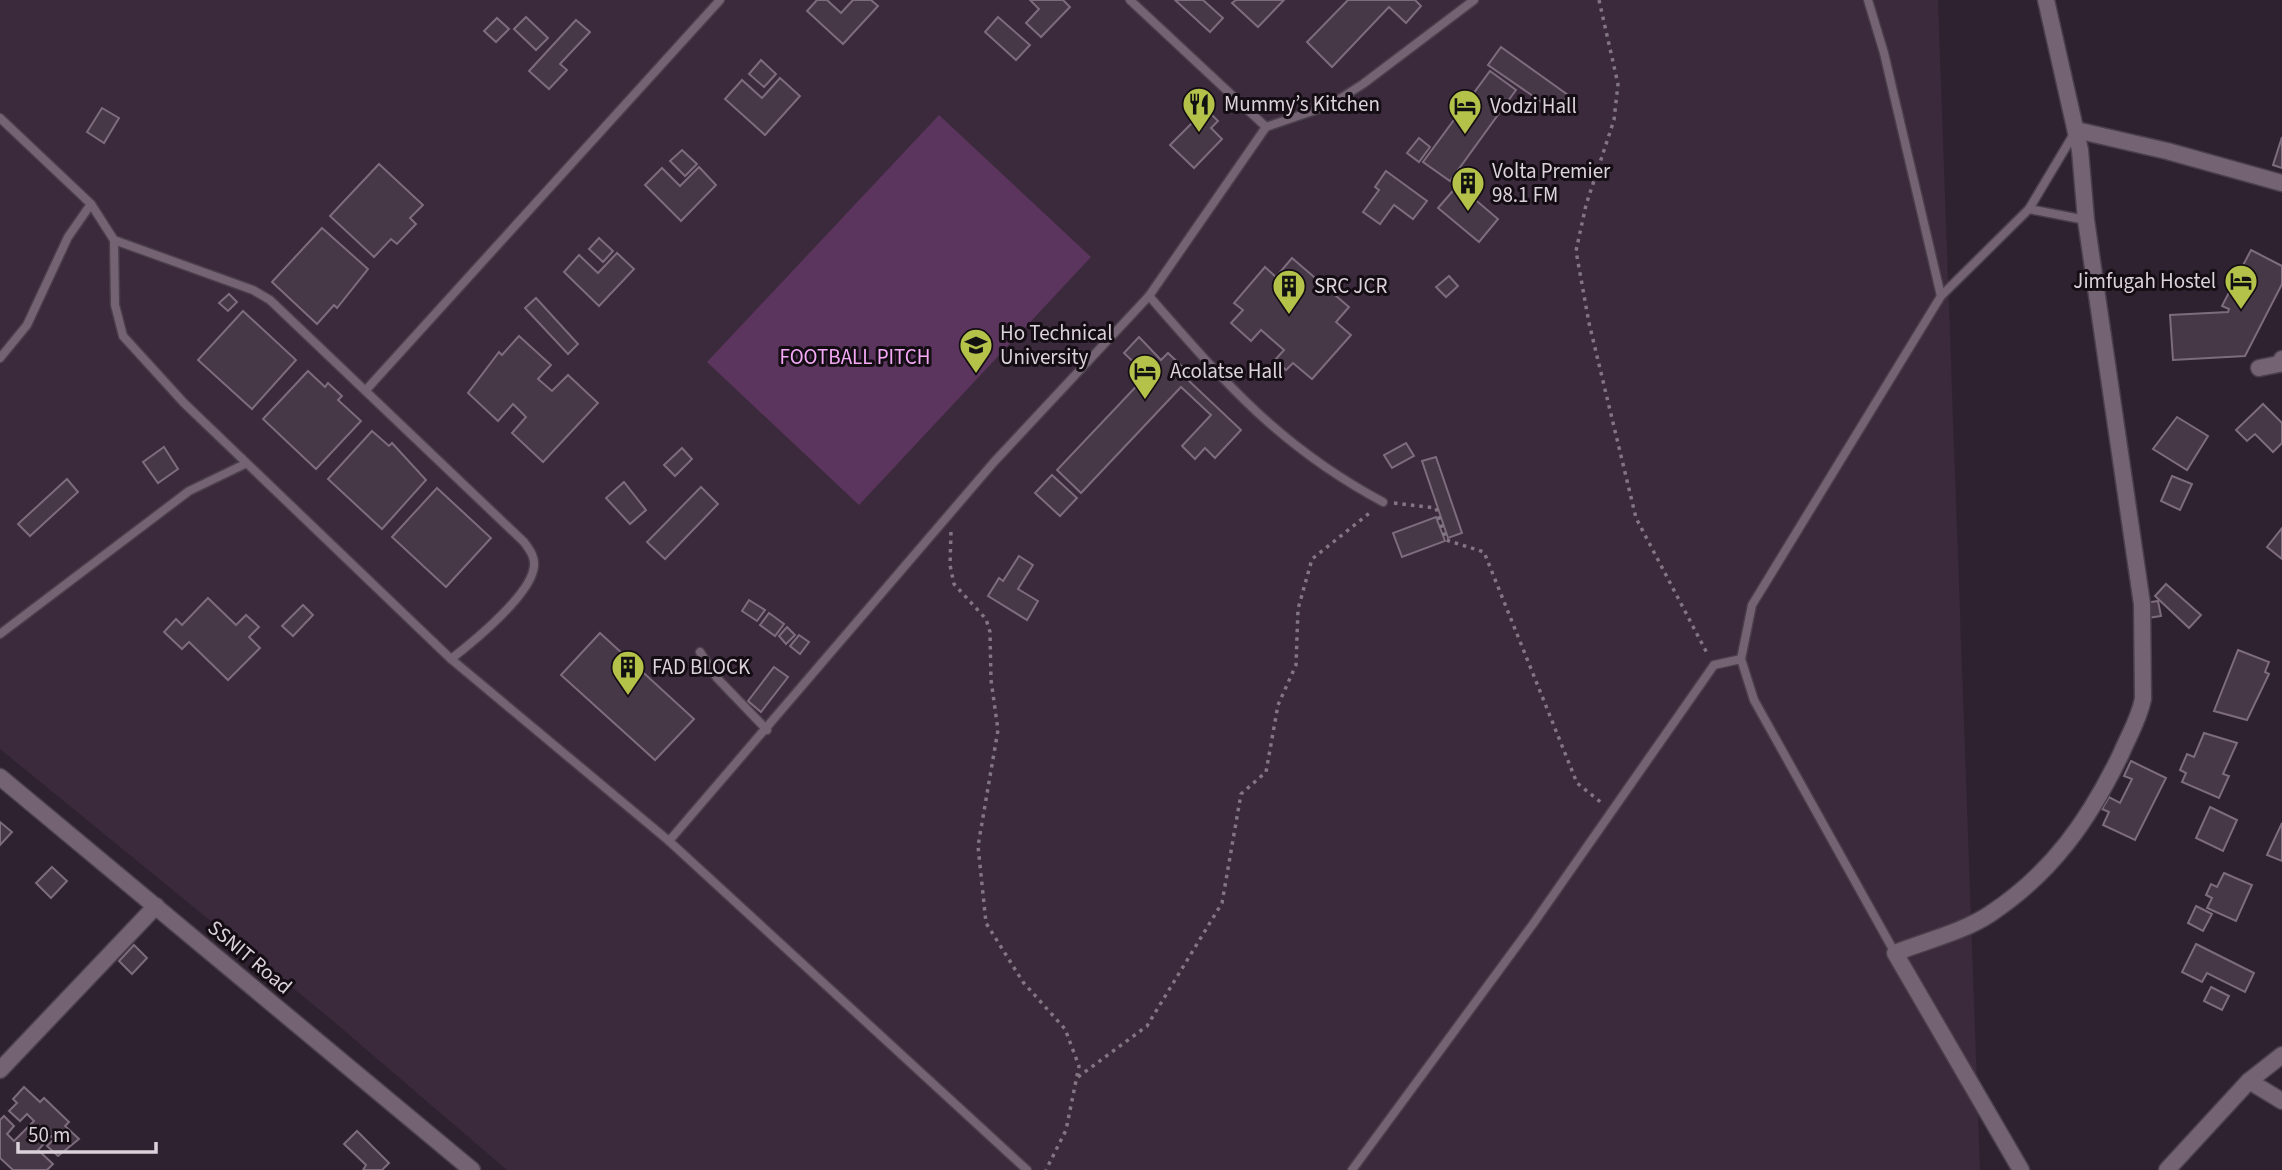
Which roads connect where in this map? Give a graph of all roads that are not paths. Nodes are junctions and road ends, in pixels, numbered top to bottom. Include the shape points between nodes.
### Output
1 (720, 0) edge
2 (1130, 0) edge
3 (1474, 0) edge
4 (1868, 0) edge
5 (2046, 0) edge
6 (0, 118) edge
7 (1266, 127) junction
8 (2076, 130) junction
9 (2282, 183) edge
10 (91, 204) junction
11 (2029, 209) junction
12 (2086, 220) junction
13 (114, 240) junction
14 (1149, 296) junction
15 (1941, 296) junction
16 (0, 358) edge
17 (2282, 359) edge
18 (2259, 368) dead end
19 (366, 390) junction
20 (246, 464) junction
21 (1384, 502) road end
22 (0, 635) edge
23 (699, 652) dead end
24 (451, 659) junction
25 (1741, 659) junction
26 (767, 730) junction
27 (0, 777) edge
28 (669, 841) junction
29 (156, 906) junction
30 (1895, 953) junction
31 (2282, 1055) edge
32 (0, 1070) edge
33 (2249, 1081) junction
34 (2282, 1101) edge
35 (472, 1170) edge
36 (1027, 1170) edge
37 (1352, 1170) edge
38 (2021, 1170) edge
39 (2167, 1170) edge

1 - 19 lane
2 - 7 lane
3 - 7 lane via 1330,105
4 - 15 lane
5 - 8 street
6 - 10 lane
7 - 14 lane
8 - 9 street
8 - 11 lane
8 - 12 street
10 - 13 lane
10 - 16 lane via 68,237 27,325
11 - 12 lane
11 - 15 lane
12 - 30 street via 2141,604 2140,714 2073,840 2049,865 1987,916
13 - 19 lane via 270,300
13 - 20 lane via 115,304 123,336
14 - 21 lane via 1217,376 1270,425 1321,465
14 - 26 lane via 994,462
15 - 25 lane via 1752,605
17 - 18 street
19 - 24 lane via 533,555 534,569 514,602
20 - 22 lane via 189,491
20 - 24 lane
23 - 26 lane via 717,678
24 - 28 lane
25 - 30 lane via 1754,699
25 - 37 lane via 1714,665
26 - 28 lane
27 - 29 street, SSNIT Road
28 - 36 lane
29 - 32 street
29 - 35 street, SSNIT Road
30 - 38 street
31 - 33 street
33 - 34 street
33 - 39 street

